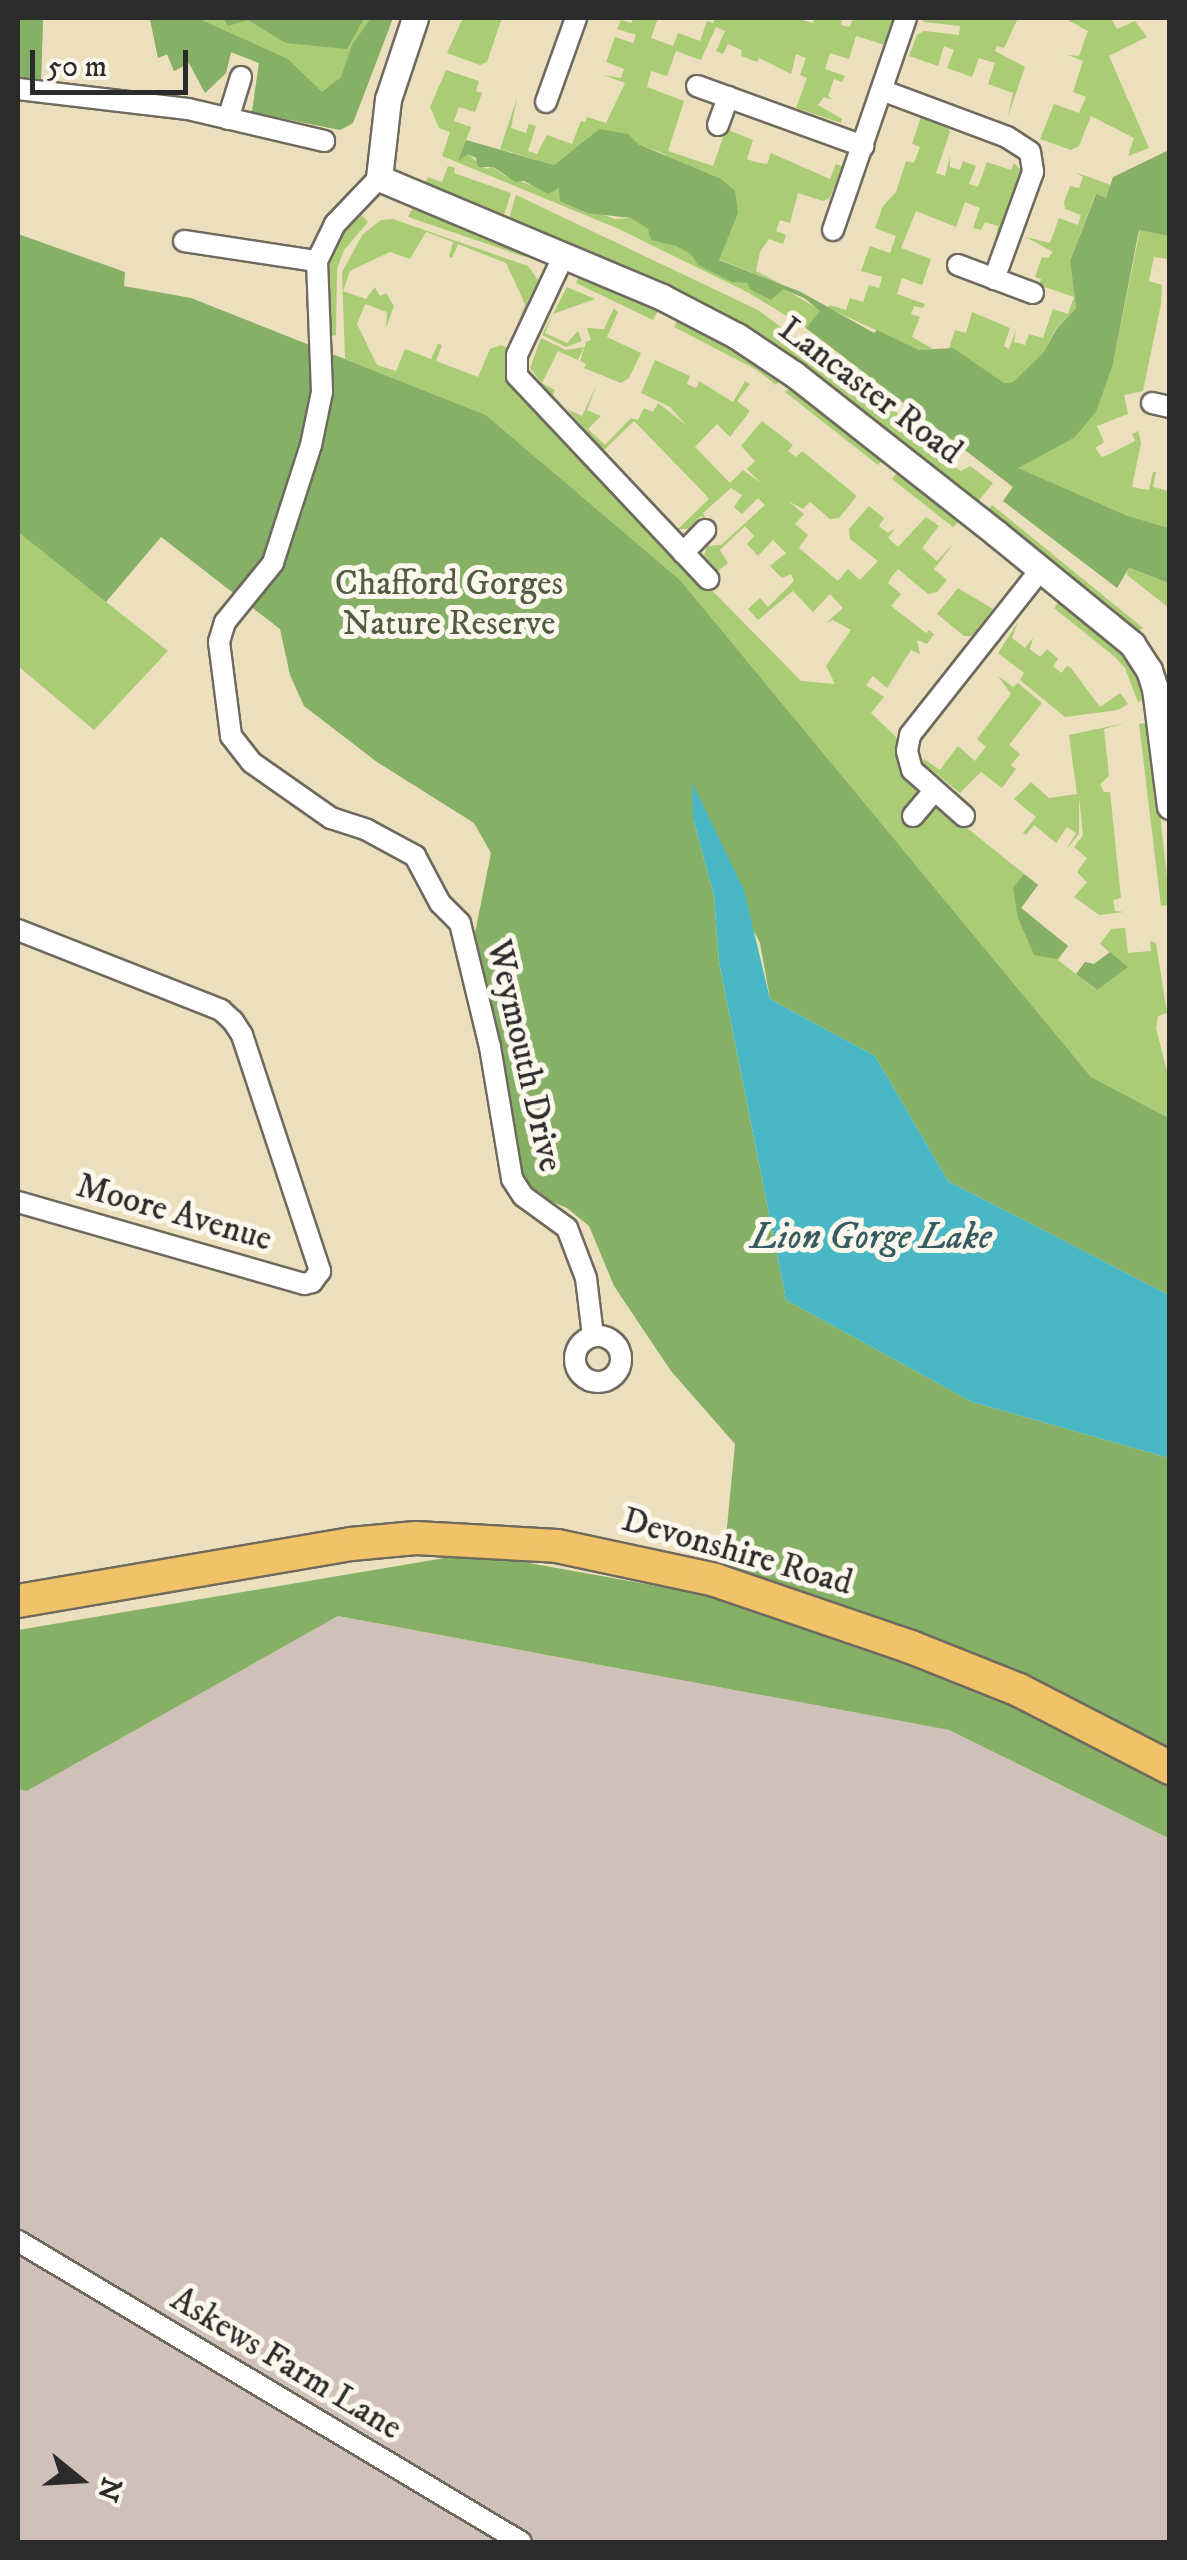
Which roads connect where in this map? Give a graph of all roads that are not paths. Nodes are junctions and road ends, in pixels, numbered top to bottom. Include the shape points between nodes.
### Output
1 (416, 18) edge
2 (576, 18) edge
3 (906, 18) edge
4 (240, 77) dead end
5 (697, 86) dead end
6 (18, 89) edge
7 (884, 91) junction
8 (728, 97) junction
9 (546, 102) dead end
10 (228, 118) junction
11 (718, 126) dead end
12 (324, 141) dead end
13 (863, 146) junction
14 (379, 178) junction
15 (834, 230) dead end
16 (184, 241) dead end
17 (564, 255) junction
18 (317, 261) junction
19 (958, 265) dead end
20 (994, 278) junction
21 (1033, 293) dead end
22 (706, 530) dead end
23 (683, 553) junction
24 (1041, 569) junction
25 (708, 579) dead end
26 (934, 791) junction
27 (1170, 806) edge
28 (913, 816) dead end
29 (964, 816) dead end
30 (18, 930) edge
31 (18, 1202) edge
32 (593, 1336) dead end
33 (18, 1600) edge
34 (1170, 1768) edge
35 (18, 2241) edge
36 (521, 2542) edge

1 - 14 street via 388,98
2 - 9 street
3 - 7 street
4 - 10 street
5 - 8 street
6 - 10 street
7 - 13 street
7 - 20 street via 1007,136 1030,152 1033,172
8 - 11 street
8 - 13 street
10 - 12 street
13 - 15 street
14 - 17 street, Lancaster Road
14 - 18 street via 335,224
16 - 18 street
17 - 23 street via 516,355 516,376
17 - 24 street, Lancaster Road via 766,353
18 - 32 street, Weymouth Drive via 322,392 312,445 274,563 225,622 219,642 232,736 239,751 331,818 415,856 460,923 512,1178 522,1196 567,1228 586,1278
19 - 20 street
20 - 21 street
22 - 23 street
23 - 25 street
24 - 26 street via 910,734 912,770
24 - 27 street, Lancaster Road via 1132,644 1148,670
26 - 28 street
26 - 29 street
30 - 31 street, Moore Avenue via 233,1020 320,1271 312,1282
33 - 34 main road, Devonshire Road via 351,1544 416,1538 557,1546 714,1580 911,1647 1019,1690
35 - 36 street, Askews Farm Lane

